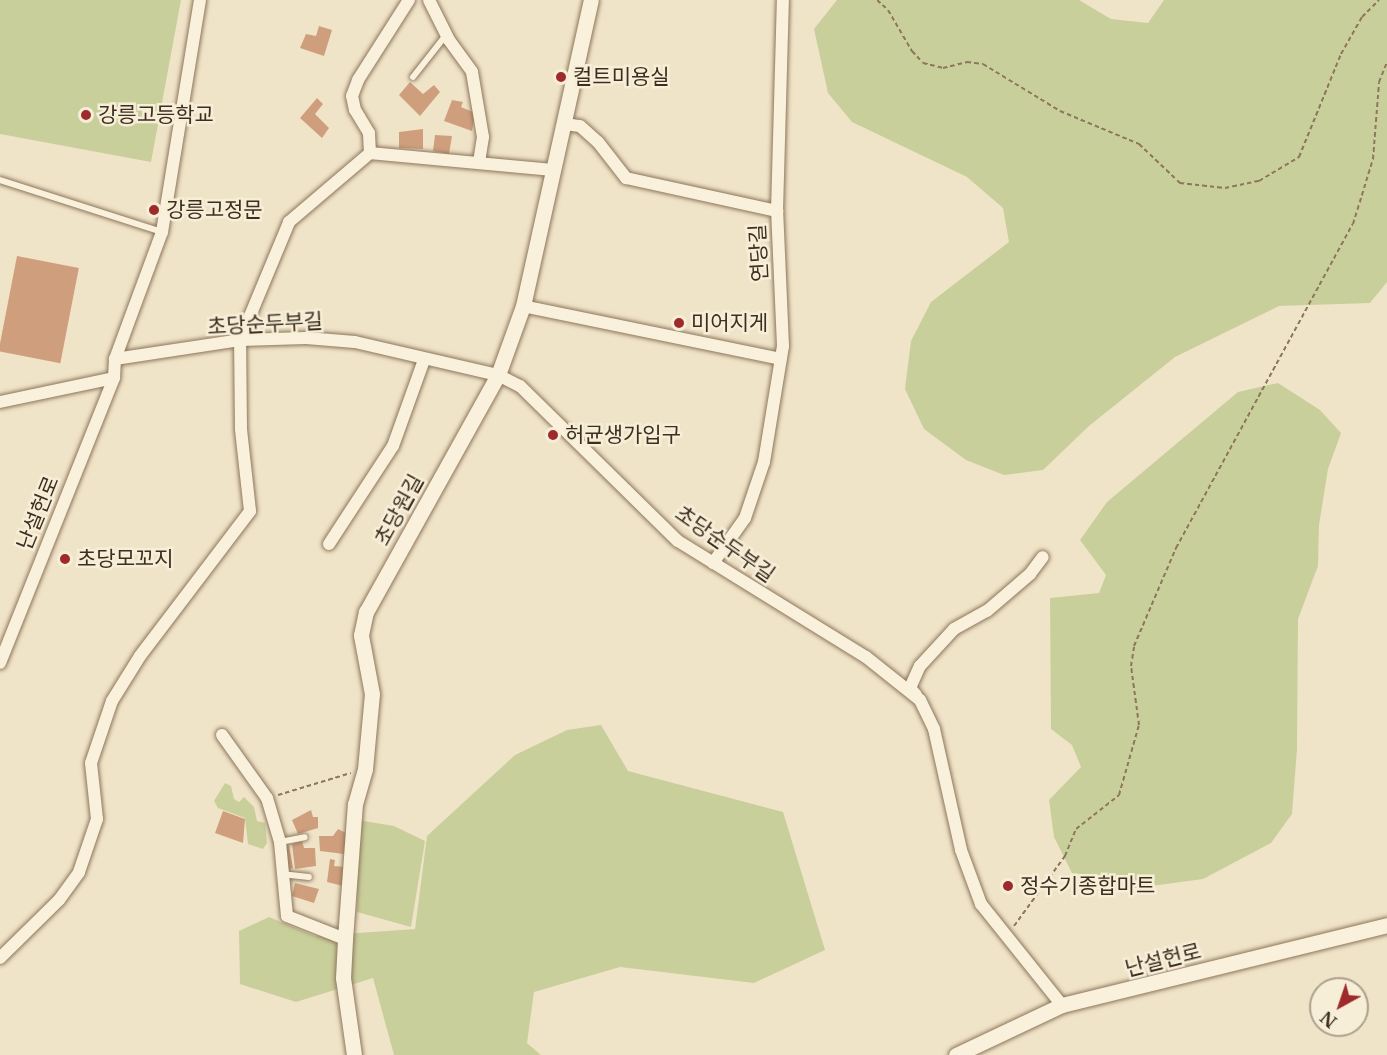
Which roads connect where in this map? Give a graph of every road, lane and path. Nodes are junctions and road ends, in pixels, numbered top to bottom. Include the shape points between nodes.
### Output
1 (200, 0) edge
2 (409, 0) edge
3 (429, 0) edge
4 (591, 0) edge
5 (783, 0) edge
6 (878, 0) edge
7 (1379, 0) edge
8 (446, 35) junction
9 (1387, 62) edge
10 (413, 77) dead end
11 (565, 124) junction
12 (370, 153) junction
13 (479, 163) junction
14 (552, 170) junction
15 (0, 180) edge
16 (777, 211) junction
17 (162, 232) junction
18 (523, 306) junction
19 (240, 340) junction
20 (115, 359) junction
21 (781, 359) junction
22 (424, 360) junction
23 (498, 375) junction
24 (114, 378) junction
25 (0, 402) edge
26 (329, 544) dead end
27 (1043, 557) dead end
28 (713, 562) junction
29 (0, 663) edge
30 (920, 700) junction
31 (222, 735) dead end
32 (364, 769) junction
33 (267, 798) junction
34 (305, 837) dead end
35 (280, 842) junction
36 (280, 874) junction
37 (309, 877) dead end
38 (1387, 925) edge
39 (1001, 931) junction
40 (345, 939) junction
41 (0, 958) edge
42 (1062, 1005) junction
43 (354, 1055) edge
44 (956, 1055) edge

1 - 17 street
2 - 12 street via 358,80 352,96 355,110 369,133
3 - 8 street
4 - 11 street, 초당원길
5 - 16 street, 연당길
6 - 7 path via 923,63 943,68 967,62 983,64 1060,111 1138,144 1180,183 1225,188 1259,181 1299,157 1341,54 1362,17
8 - 10 lane
8 - 13 street via 472,72 483,137
9 - 39 path via 1380,82 1373,159 1353,224 1176,548 1134,646 1131,666 1139,725 1119,795 1082,822 1065,856 1018,924
11 - 14 street, 초당원길
11 - 16 street via 580,126 626,178
12 - 13 street
12 - 19 street via 289,222
13 - 14 street
14 - 18 street, 초당원길
15 - 17 lane
16 - 21 street, 연당길
17 - 20 street
18 - 21 street
18 - 23 street, 초당원길
19 - 20 street, 초당순두부길
19 - 22 street, 초당순두부길 via 306,338 355,342
19 - 41 street via 241,429 250,511 140,656 112,700 91,762 97,819 79,872 59,900
20 - 24 street
21 - 28 street, 연당길 via 764,462 745,518
22 - 23 street, 초당순두부길
22 - 26 street via 393,446
23 - 28 street, 초당순두부길 via 520,386 678,541
23 - 32 street, 초당원길 via 366,612 361,635 372,694
24 - 25 street
24 - 29 street, 난설헌로
27 - 30 street via 1030,574 987,612 954,629 920,666 910,688
28 - 30 street, 초당순두부길 via 866,657
30 - 39 street, 초당순두부길 via 934,729 969,877 981,904
31 - 33 street
32 - 33 path
32 - 40 street, 초당원길 via 355,804
33 - 35 street
34 - 35 lane
35 - 36 street
36 - 37 lane
36 - 40 street via 287,916
38 - 42 street, 난설헌로
39 - 42 street, 초당순두부길
40 - 43 street, 초당원길 via 343,978
42 - 44 street, 난설헌로

